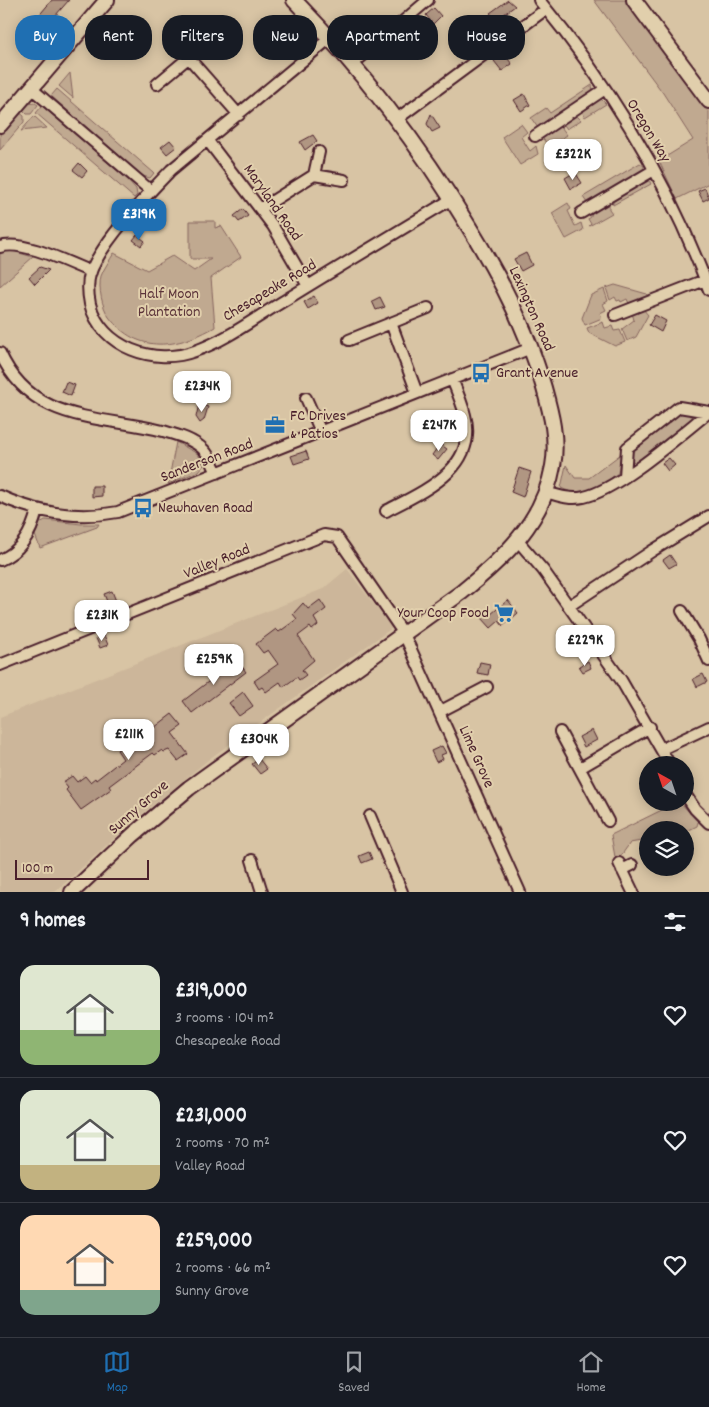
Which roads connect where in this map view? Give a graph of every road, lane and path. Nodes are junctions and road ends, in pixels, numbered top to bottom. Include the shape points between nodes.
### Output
1 (107, 0) edge
2 (294, 0) edge
3 (539, 0) edge
4 (634, 0) edge
5 (425, 1) edge
6 (546, 9) junction
7 (327, 35) edge
8 (327, 41) edge
9 (185, 60) edge
10 (191, 60) edge
11 (349, 60) edge
12 (353, 64) junction
13 (157, 84) dead end
14 (31, 88) junction
15 (605, 89) junction
16 (709, 102) edge
17 (239, 115) junction
18 (397, 119) junction
19 (0, 125) edge
20 (535, 136) dead end
21 (208, 141) junction
22 (319, 152) dead end
23 (654, 170) junction
24 (314, 175) junction
25 (344, 180) dead end
26 (150, 191) junction
27 (452, 199) junction
28 (260, 209) junction
29 (581, 213) dead end
30 (0, 247) edge
31 (91, 272) junction
32 (707, 285) edge
33 (308, 286) junction
34 (428, 308) dead end
35 (615, 315) dead end
36 (391, 323) junction
37 (350, 340) dead end
38 (531, 348) junction
39 (0, 353) edge
40 (452, 379) junction
41 (417, 393) junction
42 (306, 398) dead end
43 (709, 412) edge
44 (321, 432) junction
45 (217, 473) junction
46 (625, 476) junction
47 (546, 492) junction
48 (0, 496) edge
49 (37, 510) junction
50 (386, 511) dead end
51 (709, 516) edge
52 (518, 540) junction
53 (0, 560) edge
54 (569, 606) junction
55 (682, 611) dead end
56 (404, 634) junction
57 (709, 661) edge
58 (0, 665) edge
59 (487, 687) dead end
60 (439, 712) junction
61 (650, 727) junction
62 (709, 727) edge
63 (560, 732) dead end
64 (662, 749) junction
65 (666, 756) edge
66 (580, 768) junction
67 (694, 808) edge
68 (608, 813) dead end
69 (370, 816) dead end
70 (709, 823) edge
71 (252, 860) dead end
72 (624, 866) dead end
73 (72, 892) edge
74 (262, 892) edge
75 (402, 892) edge
76 (520, 892) edge
77 (633, 892) edge

1 - 14 street
2 - 7 street, Lexington Road
3 - 6 street, Oregon Way
4 - 16 street
5 - 12 street
6 - 15 street, Oregon Way
6 - 18 street
8 - 17 street, Chesapeake Road
9 - 13 street
10 - 17 street
11 - 12 street, Lexington Road
12 - 18 street, Lexington Road
14 - 19 street
14 - 26 street
15 - 20 street
15 - 23 street, Oregon Way
17 - 21 street, Chesapeake Road
18 - 27 street, Lexington Road
21 - 26 street, Chesapeake Road
21 - 28 street, Maryland Road
22 - 24 street
23 - 29 street
23 - 32 street, Oregon Way
24 - 25 street
24 - 28 street
26 - 31 street, Chesapeake Road via 108,244
27 - 33 street, Chesapeake Road
27 - 38 street, Lexington Road via 498,277
28 - 33 street, Maryland Road
30 - 31 street via 15,245
31 - 33 street, Chesapeake Road via 88,286 91,309 112,339 128,349 164,356 194,352
32 - 35 street
34 - 36 street
36 - 37 street
36 - 41 street
38 - 40 street, Sanderson Road
38 - 47 street, Lexington Road via 548,400 554,437 553,467
39 - 45 street via 17,383 42,402 88,418 146,427 183,437 205,451
40 - 41 street, Sanderson Road
40 - 50 street via 466,416 468,433 462,455 434,486
41 - 44 street, Sanderson Road
42 - 44 street
43 - 46 street
43 - 46 street via 679,407 627,448
44 - 45 street, Sanderson Road
45 - 49 street, Sanderson Road via 111,514 75,516
46 - 47 street via 600,492 584,497 571,498
47 - 52 street, Lexington Road via 539,509
48 - 49 street, Sanderson Road
49 - 53 street via 25,541 15,552
51 - 54 street
52 - 54 street
52 - 56 street, Lexington Road via 482,576
54 - 61 street
55 - 57 street
56 - 58 street, Valley Road via 339,540 328,534
56 - 60 street, Lime Grove
56 - 73 street, Sunny Grove via 189,788 133,834
59 - 60 street
60 - 76 street, Lime Grove
61 - 64 street
61 - 66 street
62 - 64 street
63 - 66 street
64 - 65 street
66 - 68 street
67 - 70 street
69 - 75 street
71 - 74 street
72 - 77 street

